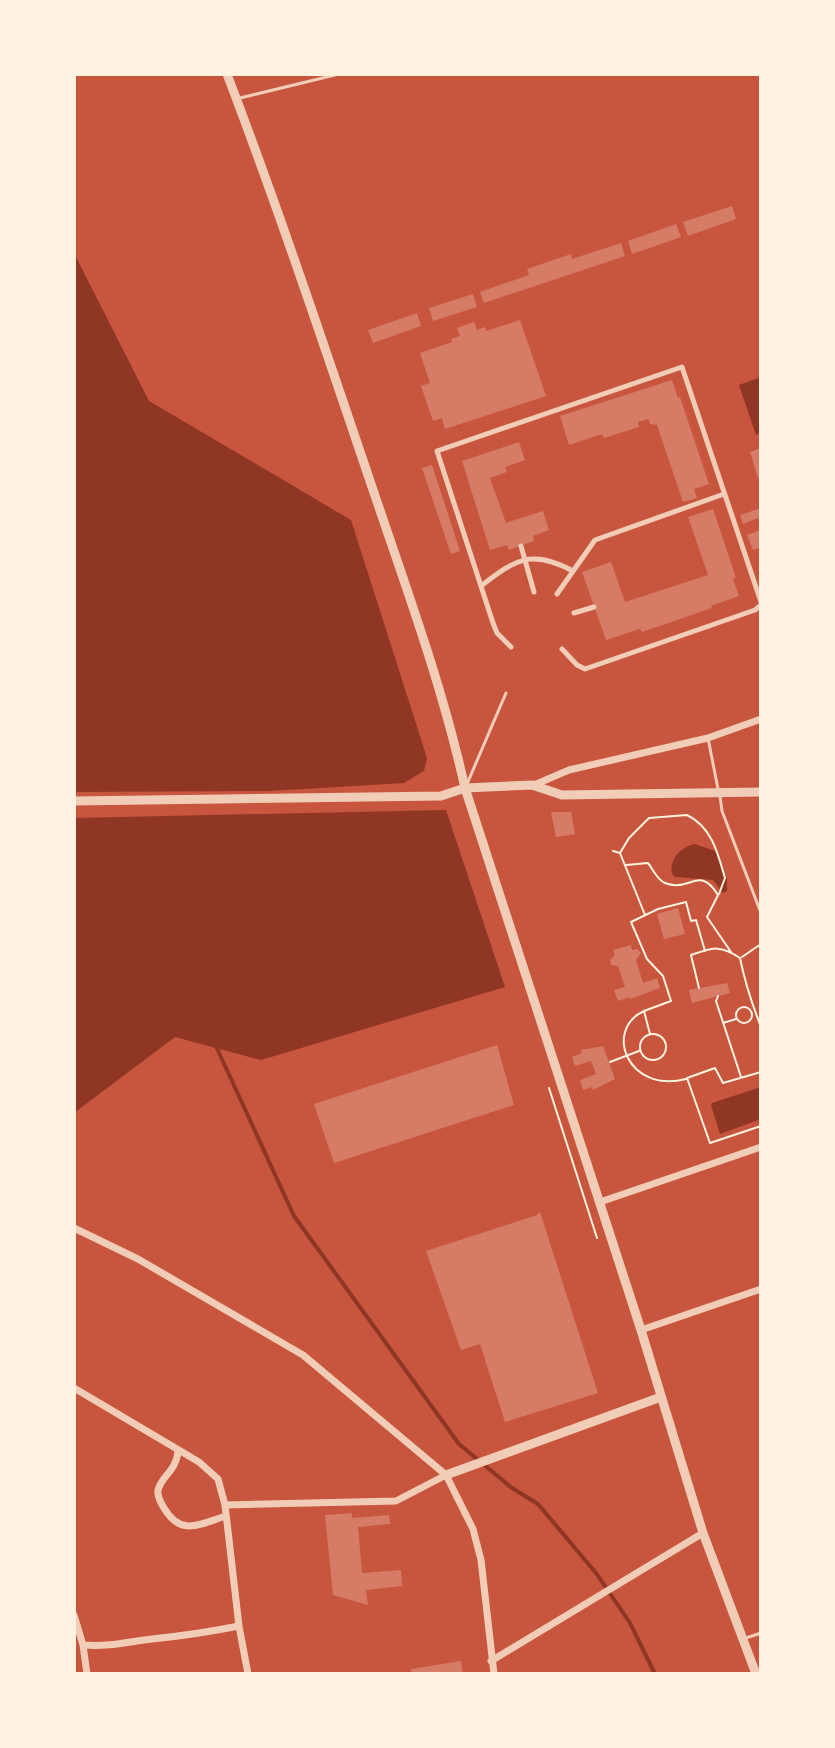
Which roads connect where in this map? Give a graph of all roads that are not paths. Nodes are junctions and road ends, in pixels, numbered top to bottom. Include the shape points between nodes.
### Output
1 (227, 74) edge
2 (339, 74) edge
3 (236, 99) junction
4 (724, 494) junction
5 (521, 546) dead end
6 (524, 559) junction
7 (573, 571) junction
8 (481, 586) junction
9 (534, 592) dead end
10 (557, 594) dead end
11 (761, 604) edge
12 (594, 607) dead end
13 (574, 613) dead end
14 (511, 647) dead end
15 (562, 649) dead end
16 (506, 693) dead end
17 (761, 719) edge
18 (708, 738) junction
19 (532, 785) junction
20 (465, 788) junction
21 (761, 792) edge
22 (719, 793) junction
23 (74, 801) edge
24 (761, 913) edge
25 (761, 1147) edge
26 (600, 1202) junction
27 (74, 1228) edge
28 (761, 1289) edge
29 (641, 1330) junction
30 (74, 1388) edge
31 (661, 1397) junction
32 (178, 1451) junction
33 (446, 1475) junction
34 (225, 1505) junction
35 (226, 1516) junction
36 (703, 1533) junction
37 (74, 1615) edge
38 (239, 1626) junction
39 (761, 1633) edge
40 (743, 1640) junction
41 (83, 1645) junction
42 (491, 1661) junction
43 (87, 1674) edge
44 (248, 1674) edge
45 (494, 1674) edge
46 (756, 1674) edge

1 - 3 street
2 - 3 lane
3 - 20 street via 387,530
4 - 7 street via 595,540
4 - 8 street via 682,367 437,451
4 - 11 street
5 - 6 street
6 - 7 street via 541,558
6 - 8 street
6 - 9 street
7 - 10 street
8 - 14 street via 497,633
11 - 15 street via 585,669
12 - 13 street
16 - 20 lane
17 - 18 street
18 - 19 street via 569,770
18 - 22 lane
19 - 20 street
19 - 22 street via 562,795
20 - 23 street via 441,796
20 - 26 street
21 - 22 street
22 - 24 lane
25 - 26 street
26 - 29 street
27 - 33 street via 303,1355
28 - 29 street
29 - 31 street
30 - 32 street
31 - 33 street
31 - 36 street
32 - 34 street via 210,1470
32 - 35 street via 174,1469 158,1490 171,1518 191,1526
33 - 34 street via 396,1501
33 - 42 street via 473,1529 481,1560
34 - 35 street
35 - 38 street
36 - 40 street
36 - 42 street
37 - 41 street
38 - 41 street via 110,1647
38 - 44 street
39 - 40 lane
40 - 46 street
41 - 43 street
42 - 45 street

